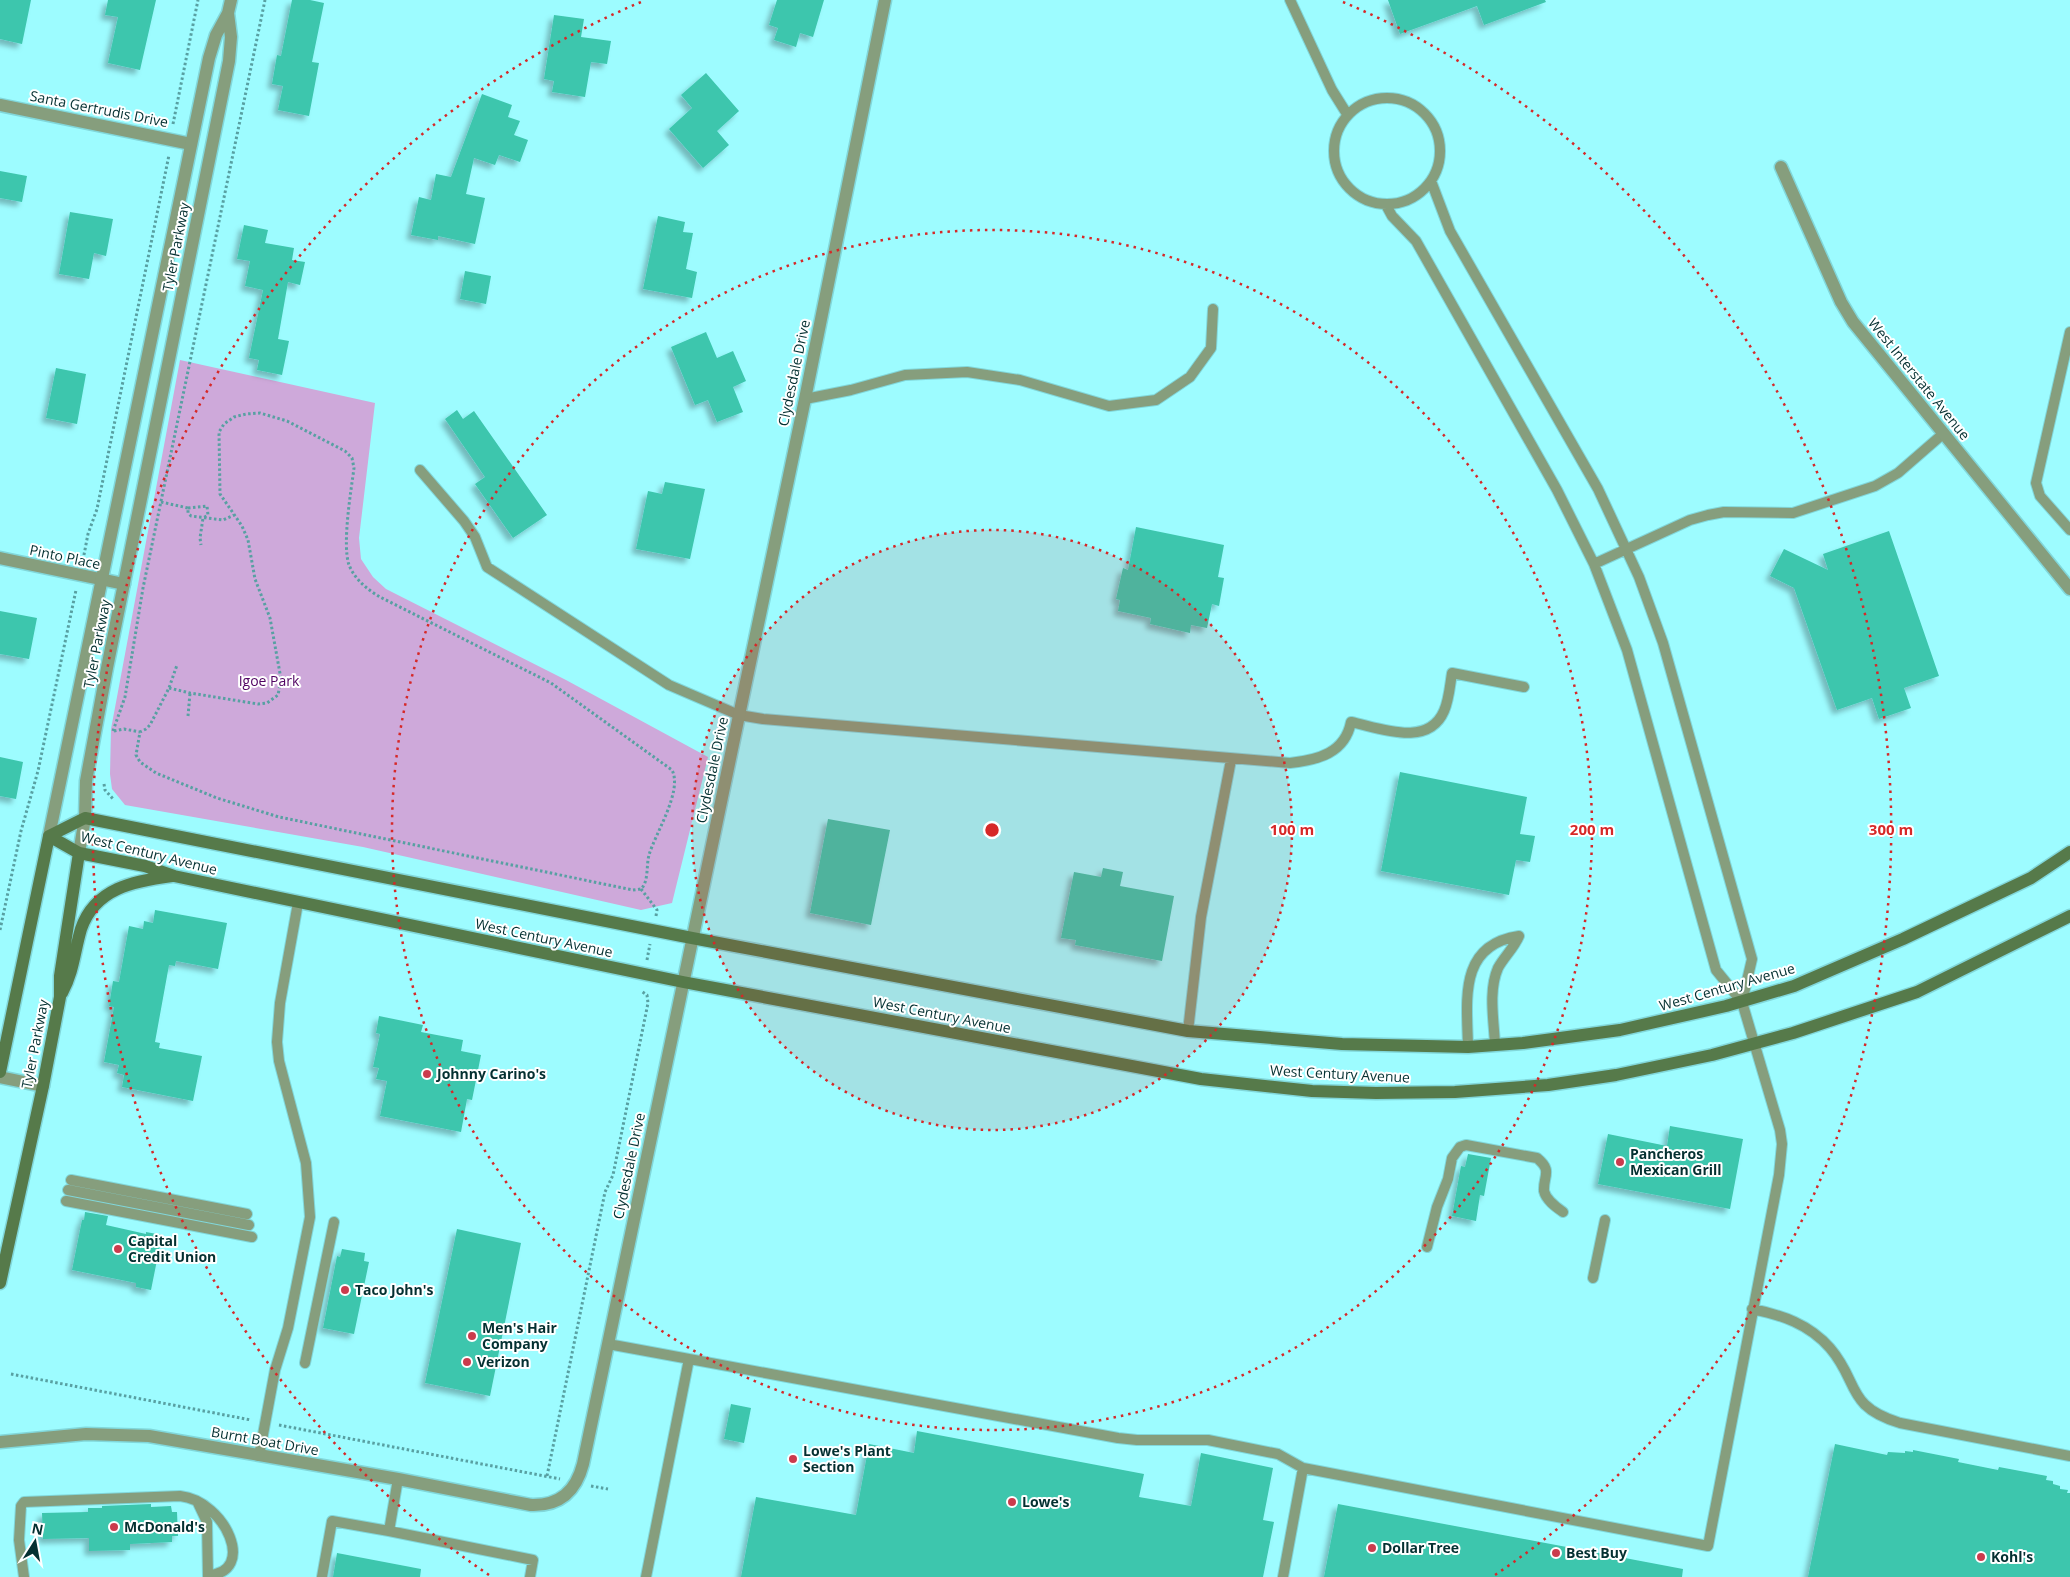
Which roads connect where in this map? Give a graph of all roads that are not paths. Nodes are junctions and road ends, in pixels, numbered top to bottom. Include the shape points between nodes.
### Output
1 (231, 0) edge
2 (885, 0) edge
3 (1290, 0) edge
4 (228, 13) junction
5 (0, 105) edge
6 (1347, 114) junction
7 (191, 144) junction
8 (1781, 167) dead end
9 (1431, 181) junction
10 (1386, 205) junction
11 (1212, 309) dead end
12 (2070, 332) edge
13 (804, 399) junction
14 (1944, 434) junction
15 (420, 470) dead end
16 (2070, 530) edge
17 (1626, 549) junction
18 (0, 558) edge
19 (1594, 564) junction
20 (101, 579) junction
21 (124, 584) junction
22 (2070, 589) edge
23 (1524, 687) dead end
24 (739, 715) junction
25 (1232, 760) junction
26 (85, 818) junction
27 (49, 836) junction
28 (2070, 852) edge
29 (79, 853) junction
30 (174, 876) junction
31 (298, 903) junction
32 (2070, 916) edge
33 (692, 938) junction
34 (683, 982) junction
35 (60, 997) junction
36 (1742, 1002) junction
37 (1188, 1031) junction
38 (1755, 1044) junction
39 (1495, 1045) junction
40 (1468, 1047) junction
41 (0, 1072) edge
42 (0, 1077) edge
43 (43, 1086) junction
44 (66, 1201) dead end
45 (1563, 1212) dead end
46 (247, 1214) dead end
47 (1605, 1220) dead end
48 (334, 1222) dead end
49 (249, 1226) dead end
50 (252, 1237) dead end
51 (1427, 1247) dead end
52 (1593, 1278) dead end
53 (0, 1283) edge
54 (1752, 1309) junction
55 (608, 1344) junction
56 (689, 1359) junction
57 (305, 1363) dead end
58 (0, 1442) edge
59 (259, 1456) junction
60 (2070, 1456) edge
61 (1303, 1468) junction
62 (398, 1479) junction
63 (196, 1500) junction
64 (522, 1504) joint
65 (389, 1531) junction
66 (208, 1576) edge
67 (24, 1577) edge
68 (322, 1577) edge
69 (530, 1577) edge
70 (646, 1577) edge
71 (1283, 1577) edge

1 - 4 street, Tyler Parkway
2 - 13 street, Clydesdale Drive
3 - 6 lane via 1332,90
4 - 7 street, Tyler Parkway via 211,50
4 - 21 street, Tyler Parkway via 229,61
5 - 7 street, Santa Gertrudis Drive
6 - 9 lane via 1378,98 1396,98 1427,116 1436,131 1440,148 1438,165
6 - 10 lane via 1333,146 1334,164 1341,180 1353,193 1368,202
7 - 20 street, Tyler Parkway
8 - 14 street, West Interstate Avenue via 1853,322
9 - 10 lane via 1419,194 1404,202
9 - 17 lane via 1450,230 1586,468
10 - 19 lane via 1416,241 1557,490
11 - 13 lane via 1211,348 1190,377 1156,400 1109,406 1020,380 967,372 906,375
12 - 16 lane via 2036,483 2040,496
13 - 24 street, Clydesdale Drive
14 - 17 lane via 1898,473 1875,486 1793,513 1708,514
14 - 22 street, West Interstate Avenue
15 - 24 lane via 464,521 475,537 487,567 669,685
17 - 19 lane
17 - 36 lane via 1663,643 1752,959
18 - 20 street, Pinto Place
19 - 36 lane via 1637,682 1716,970
20 - 21 street, Pinto Place
20 - 27 street, Tyler Parkway
21 - 26 street, Tyler Parkway via 86,781
23 - 25 lane via 1452,673 1443,713 1422,732 1405,733 1351,722 1349,735 1342,744 1313,759 1284,764
24 - 25 lane
24 - 33 street, Clydesdale Drive
25 - 37 lane via 1201,918
26 - 27 main road, West Century Avenue
26 - 29 street, Tyler Parkway
26 - 33 main road, West Century Avenue
27 - 29 main road, West Century Avenue
27 - 41 main road, Tyler Parkway
28 - 36 main road, West Century Avenue via 2031,878 1903,939 1794,986
29 - 30 main road, West Century Avenue via 145,866
29 - 35 main road, Tyler Parkway via 60,976
30 - 31 main road, West Century Avenue
30 - 35 main road via 127,884 97,903 85,919 70,976
31 - 34 main road, West Century Avenue
31 - 59 lane via 280,1003 277,1042 306,1162 310,1217
32 - 38 main road, West Century Avenue via 1917,992
33 - 34 street, Clydesdale Drive
33 - 37 main road, West Century Avenue
34 - 38 main road, West Century Avenue via 1201,1080 1312,1091 1446,1092 1548,1085 1650,1069
34 - 55 street, Clydesdale Drive
35 - 43 main road, Tyler Parkway
36 - 38 lane
36 - 39 main road, West Century Avenue via 1620,1030
37 - 40 main road, West Century Avenue via 1342,1044
38 - 54 lane via 1782,1144 1779,1175
39 - 40 main road, West Century Avenue
39 - 40 lane via 1494,980 1519,936 1506,938 1484,950 1471,972 1466,995
42 - 43 street
43 - 53 main road, Tyler Parkway
44 - 50 lane
45 - 51 lane via 1544,1191 1546,1172 1537,1158 1466,1144 1452,1158
46 - 49 lane via 70,1185
47 - 52 lane
48 - 57 lane
54 - 60 lane via 1787,1318 1816,1335 1835,1355 1858,1398 1884,1418
54 - 61 lane via 1708,1546
55 - 56 lane
55 - 64 street, Clydesdale Drive via 577,1482 566,1496 557,1500 540,1505
56 - 61 lane via 1118,1438 1208,1440 1278,1454
56 - 70 lane
58 - 59 street, Burnt Boat Drive via 117,1434 180,1440
59 - 62 street, Burnt Boat Drive
61 - 71 lane
62 - 64 street, Burnt Boat Drive
62 - 65 lane
63 - 66 lane via 208,1522
63 - 66 lane via 217,1515 233,1546 226,1568
63 - 67 lane via 180,1496 24,1502 19,1540
65 - 68 lane via 332,1521
65 - 69 lane via 533,1560

